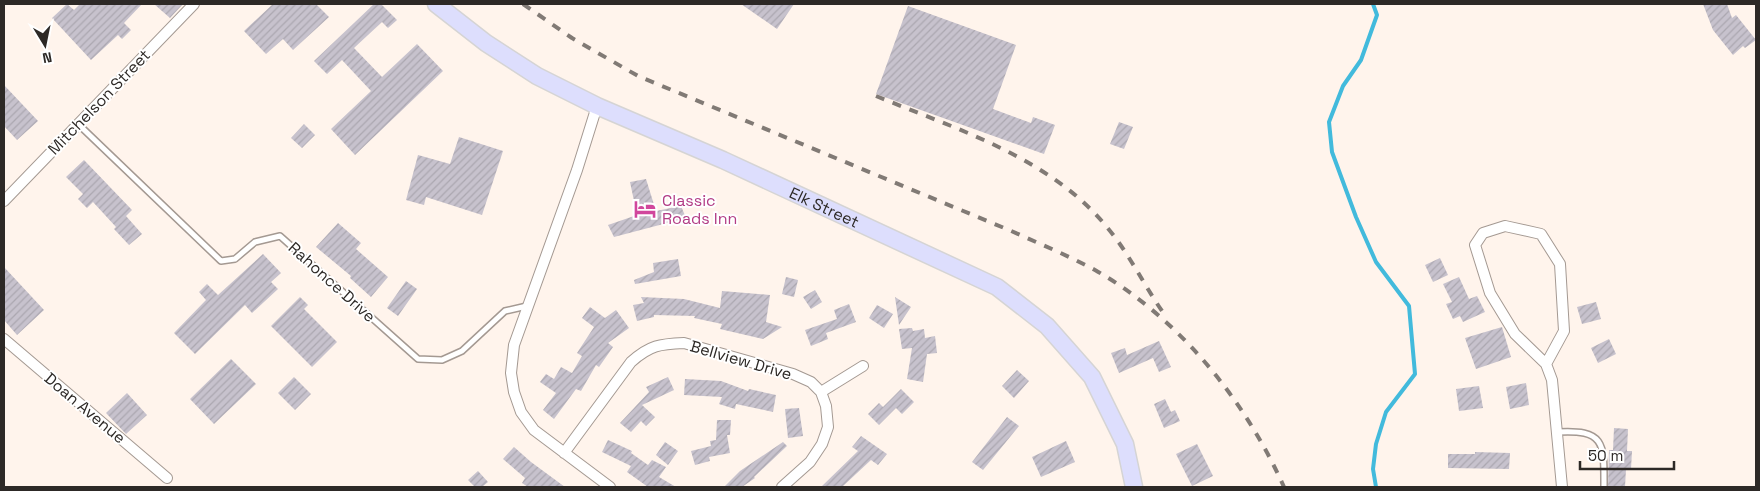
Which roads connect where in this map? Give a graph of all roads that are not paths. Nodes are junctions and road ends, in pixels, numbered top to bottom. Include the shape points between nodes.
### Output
1 (194, 4) edge
2 (436, 4) edge
3 (598, 106) junction
4 (78, 124) junction
5 (4, 201) edge
6 (528, 306) junction
7 (4, 339) edge
8 (1546, 364) junction
9 (863, 366) dead end
10 (821, 392) junction
11 (1557, 432) junction
12 (564, 453) junction
13 (167, 478) dead end
14 (610, 487) edge
15 (782, 487) edge
16 (1134, 487) edge
17 (1562, 487) edge
18 (1604, 487) edge

1 - 4 street, Mitchelson Street
2 - 3 main road, Elk Street via 486,43 537,76
3 - 6 street
3 - 16 main road, Elk Street via 723,160 996,287 1047,326 1092,377 1126,444
4 - 5 street, Mitchelson Street
4 - 6 lane, Rahonce Drive via 221,261 235,259 255,242 280,236 418,359 442,360 462,351 505,310
6 - 12 street via 514,346 511,373 514,392 520,412 534,430
7 - 13 street, Doan Avenue
8 - 8 street via 1564,331 1560,264 1541,234 1505,226 1483,233 1475,245 1490,293 1515,334
8 - 11 street via 1552,380
9 - 10 street
10 - 12 street, Bellview Drive via 811,382 793,374 684,343 666,343 645,350 631,362
10 - 15 street via 828,427 822,444 810,462
11 - 17 street
11 - 18 lane via 1576,430 1600,441 1604,453
12 - 14 street

